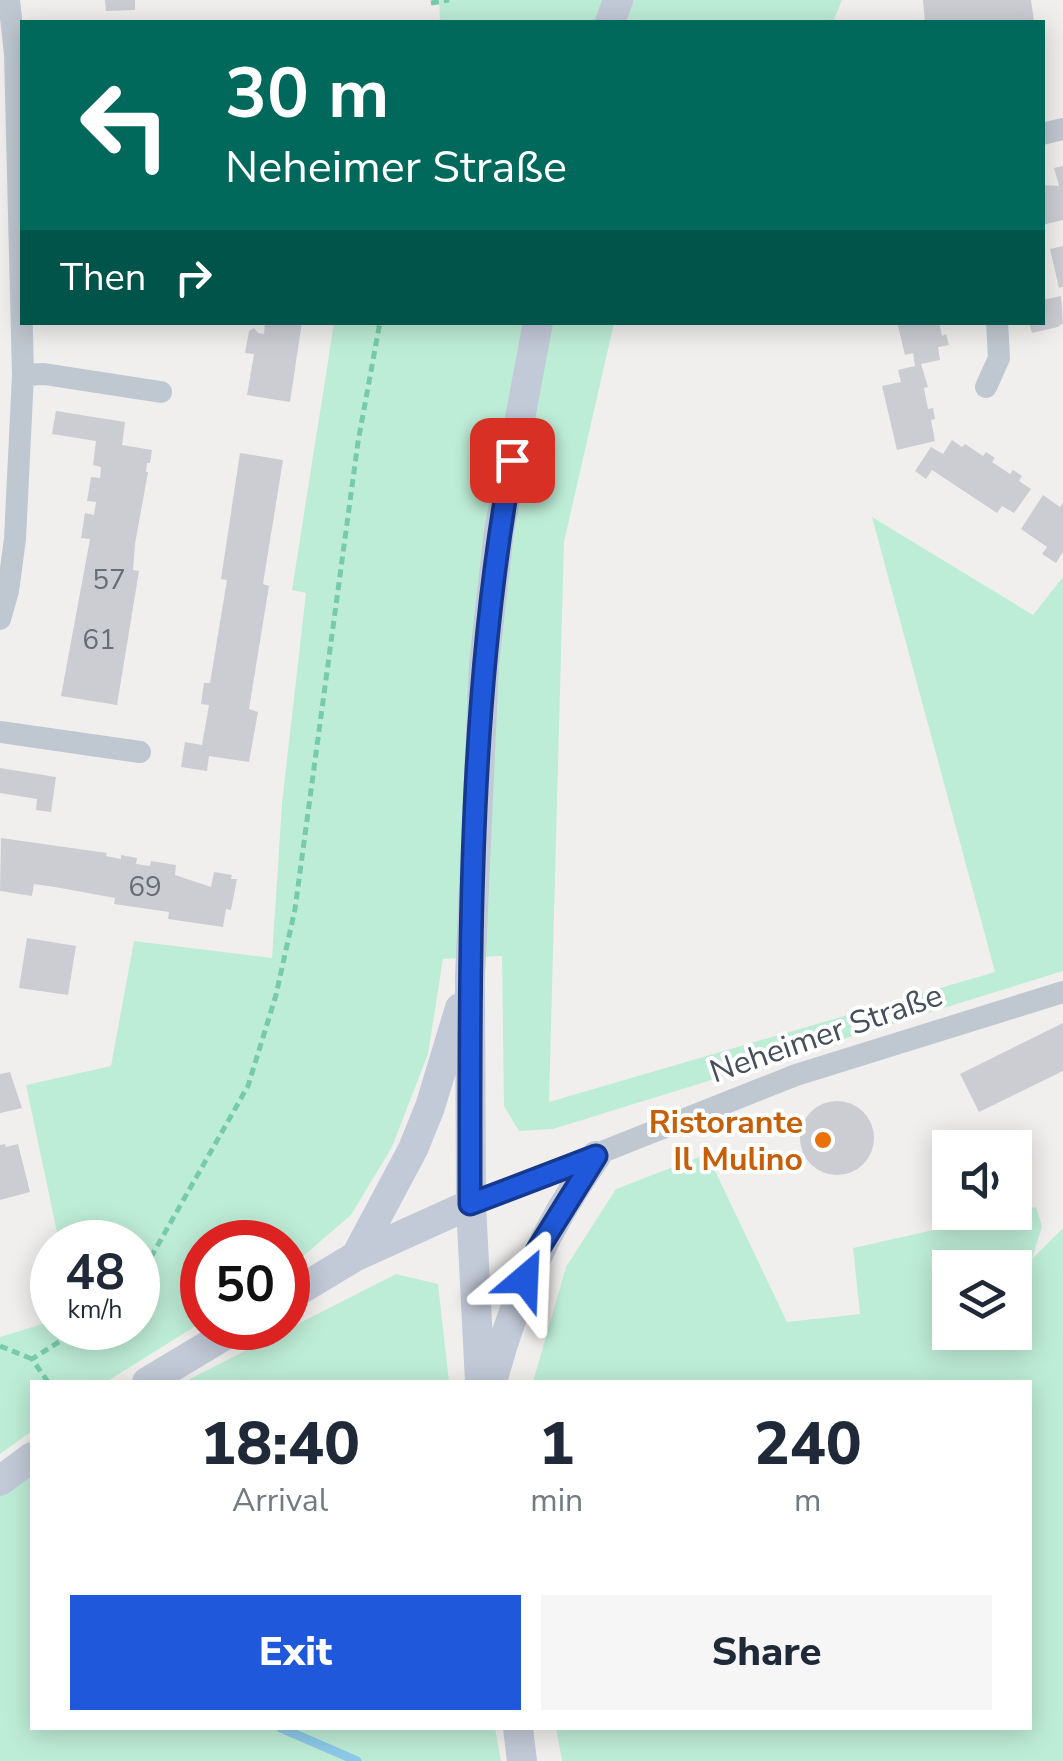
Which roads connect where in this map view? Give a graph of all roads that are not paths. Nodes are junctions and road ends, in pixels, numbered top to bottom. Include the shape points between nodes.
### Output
1 (8, 0) edge
2 (19, 54) edge
3 (8, 101) edge
4 (20, 320) edge
5 (20, 325) edge
6 (537, 325) edge
7 (997, 325) edge
8 (23, 375) junction
9 (986, 387) dead end
10 (162, 392) dead end
11 (0, 619) edge
12 (0, 732) edge
13 (140, 752) dead end
14 (470, 976) junction
15 (1063, 992) edge
16 (596, 1156) junction
17 (470, 1204) junction
18 (356, 1256) junction
19 (310, 1284) edge
20 (201, 1350) edge
21 (149, 1380) edge
22 (480, 1380) edge
23 (493, 1380) edge
24 (30, 1459) edge
25 (0, 1481) edge
26 (518, 1730) edge
27 (522, 1761) edge

1 - 2 street
2 - 3 street
3 - 4 street
5 - 8 street
6 - 14 main road via 499,531 484,664
7 - 9 street via 998,358
8 - 10 street
8 - 11 street via 15,540
12 - 13 street
14 - 17 main road
14 - 18 main road via 419,1135
15 - 16 street, Neheimer Straße via 796,1075
16 - 17 street, Neheimer Straße
16 - 23 main road via 537,1251
17 - 18 main road, Neheimer Straße
17 - 22 main road
18 - 19 main road, Neheimer Straße
20 - 21 main road
24 - 25 main road
26 - 27 main road

